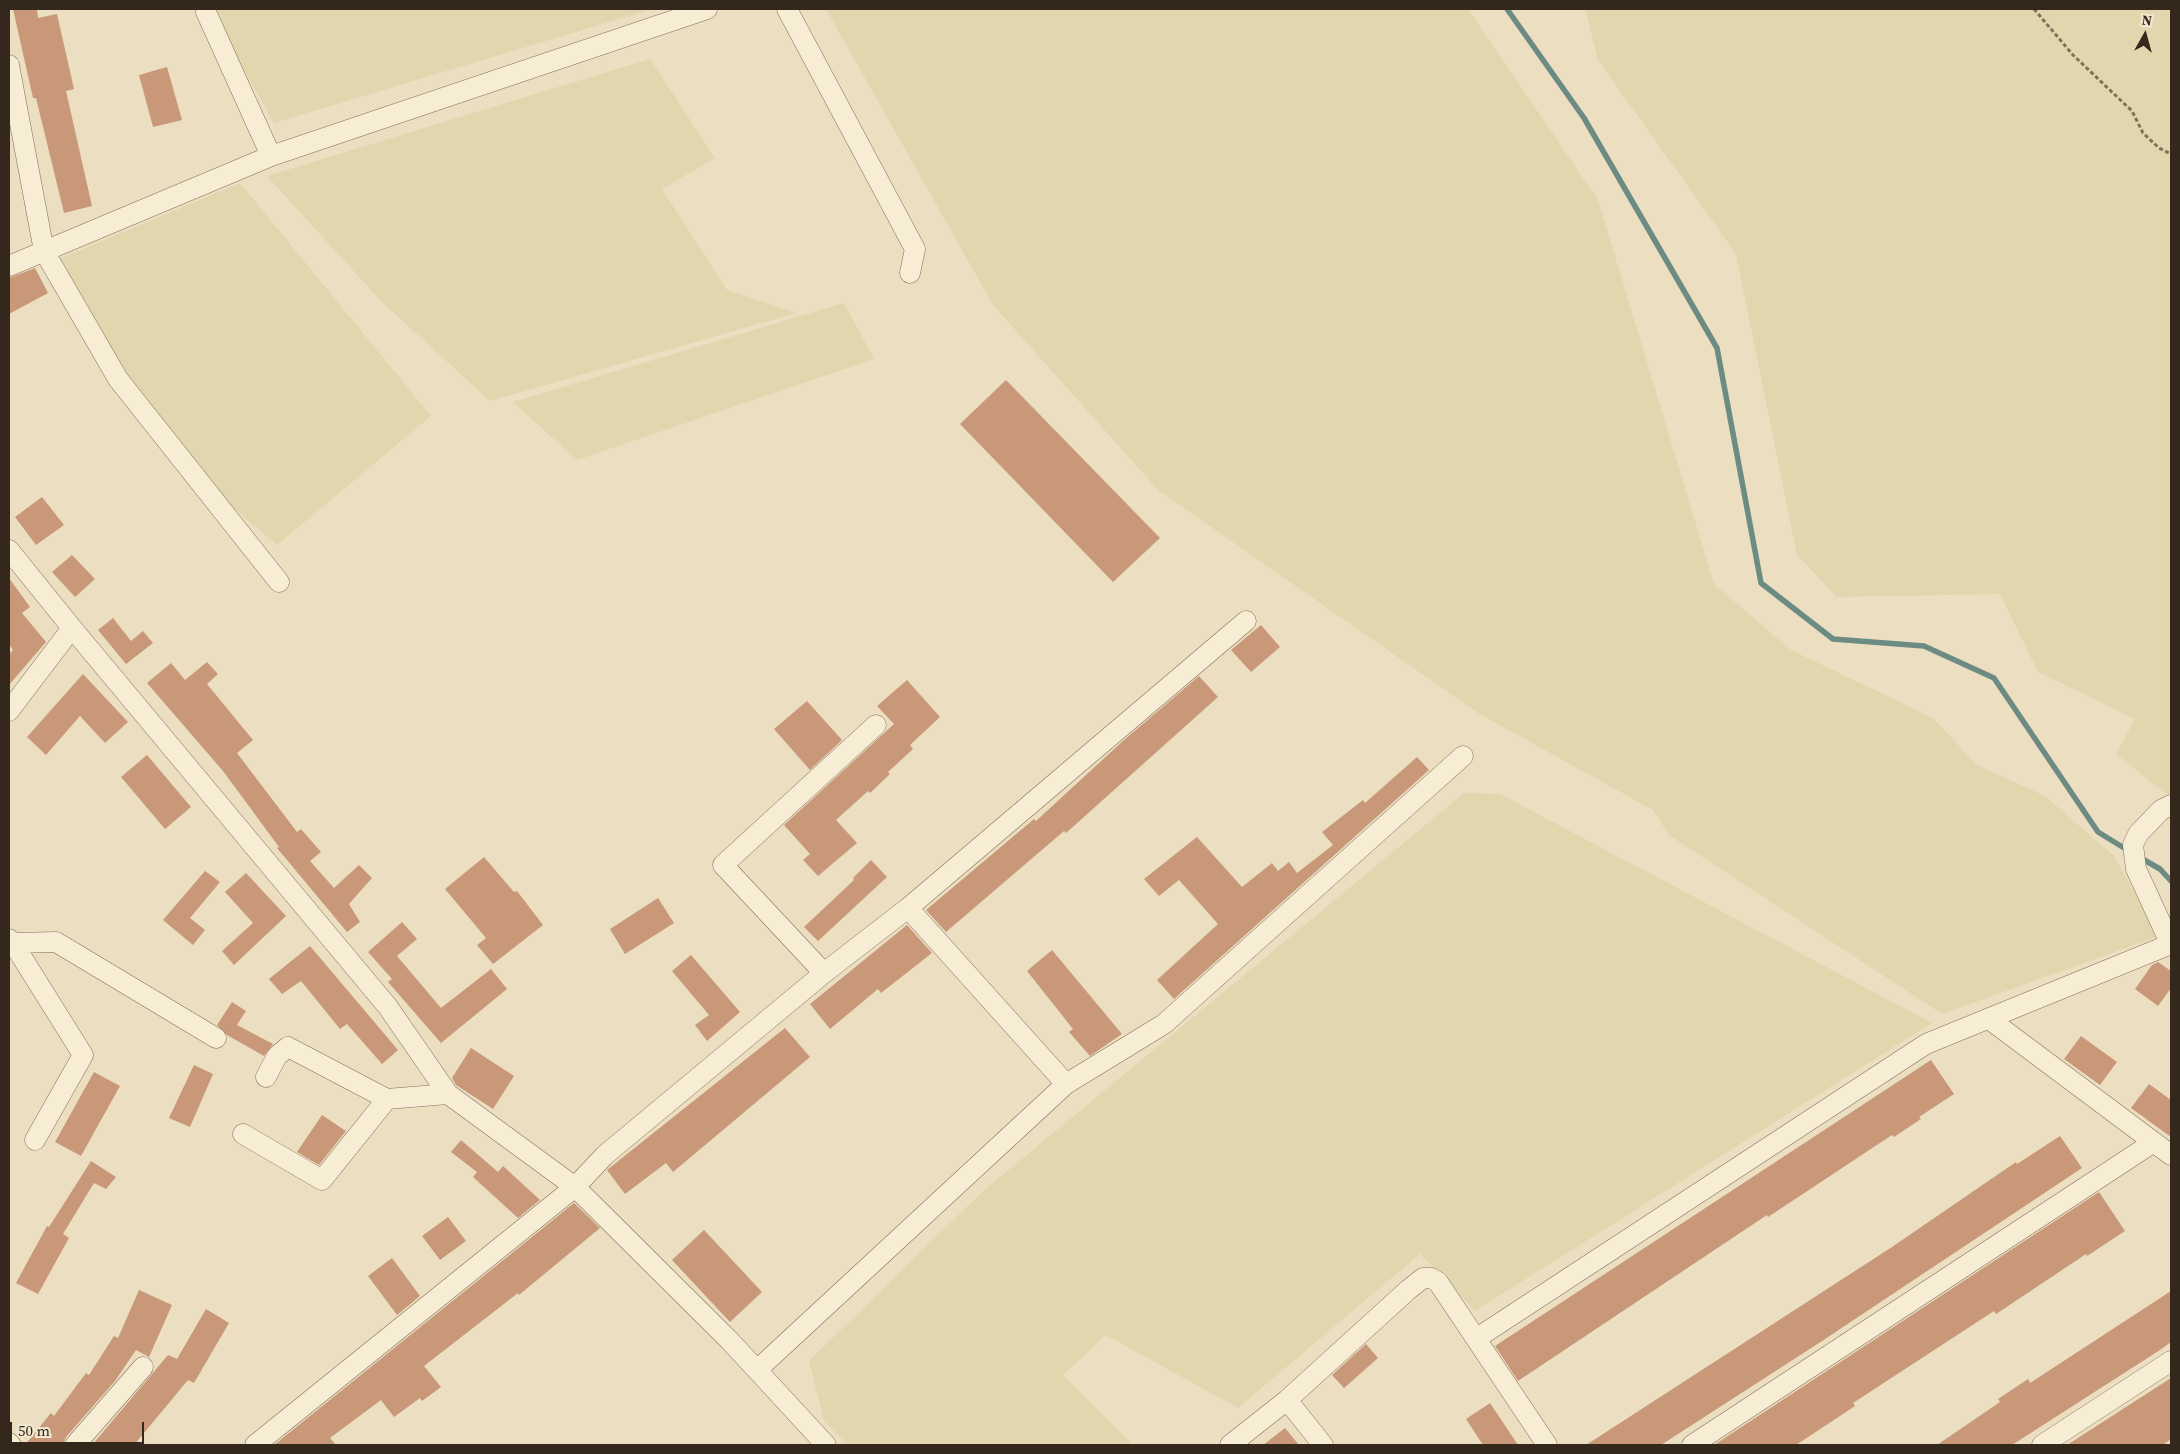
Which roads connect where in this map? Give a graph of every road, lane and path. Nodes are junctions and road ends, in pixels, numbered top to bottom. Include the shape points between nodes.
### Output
1 (707, 9) edge
2 (787, 9) edge
3 (2034, 9) edge
4 (206, 12) dead end
5 (9, 65) edge
6 (2171, 154) edge
7 (271, 156) junction
8 (44, 251) junction
9 (9, 266) edge
10 (910, 273) dead end
11 (9, 550) edge
12 (278, 582) dead end
13 (1246, 621) dead end
14 (72, 628) junction
15 (9, 711) edge
16 (876, 725) dead end
17 (1463, 756) dead end
18 (2171, 805) edge
19 (908, 908) junction
20 (11, 941) edge
21 (2171, 944) edge
22 (824, 973) junction
23 (1990, 1018) junction
24 (216, 1038) dead end
25 (266, 1077) dead end
26 (1066, 1084) junction
27 (448, 1094) junction
28 (387, 1099) junction
29 (243, 1134) dead end
30 (35, 1140) dead end
31 (2154, 1142) junction
32 (2171, 1155) edge
33 (575, 1187) junction
34 (1477, 1338) junction
35 (2171, 1361) edge
36 (144, 1367) dead end
37 (757, 1370) junction
38 (1287, 1400) junction
39 (76, 1445) edge
40 (255, 1445) edge
41 (826, 1445) edge
42 (1230, 1445) edge
43 (1323, 1445) edge
44 (1547, 1445) edge
45 (1692, 1445) edge
46 (2042, 1445) edge

1 - 7 street
2 - 10 street via 914,249
3 - 6 path via 2074,55 2132,111 2143,133
4 - 7 street
5 - 8 street
7 - 8 street
8 - 9 street
8 - 12 street via 118,379
11 - 14 street
13 - 19 street
14 - 15 street
14 - 27 street via 388,1007
16 - 22 street via 723,865
17 - 26 street via 1164,1024
18 - 21 street via 2161,810 2138,834 2133,845 2136,869
19 - 22 street
19 - 26 street
20 - 24 street via 56,942
20 - 30 street via 83,1056
21 - 23 street
22 - 33 street via 606,1155
23 - 31 street
23 - 34 street via 1926,1044
25 - 28 street via 277,1056 288,1048
26 - 37 street
27 - 28 street
27 - 33 street
28 - 29 street via 322,1180
31 - 32 street
31 - 45 street
33 - 37 street
33 - 40 street
34 - 38 street via 1438,1282 1423,1278
34 - 44 street
35 - 46 street
36 - 39 street
37 - 41 street
38 - 42 street
38 - 43 street

